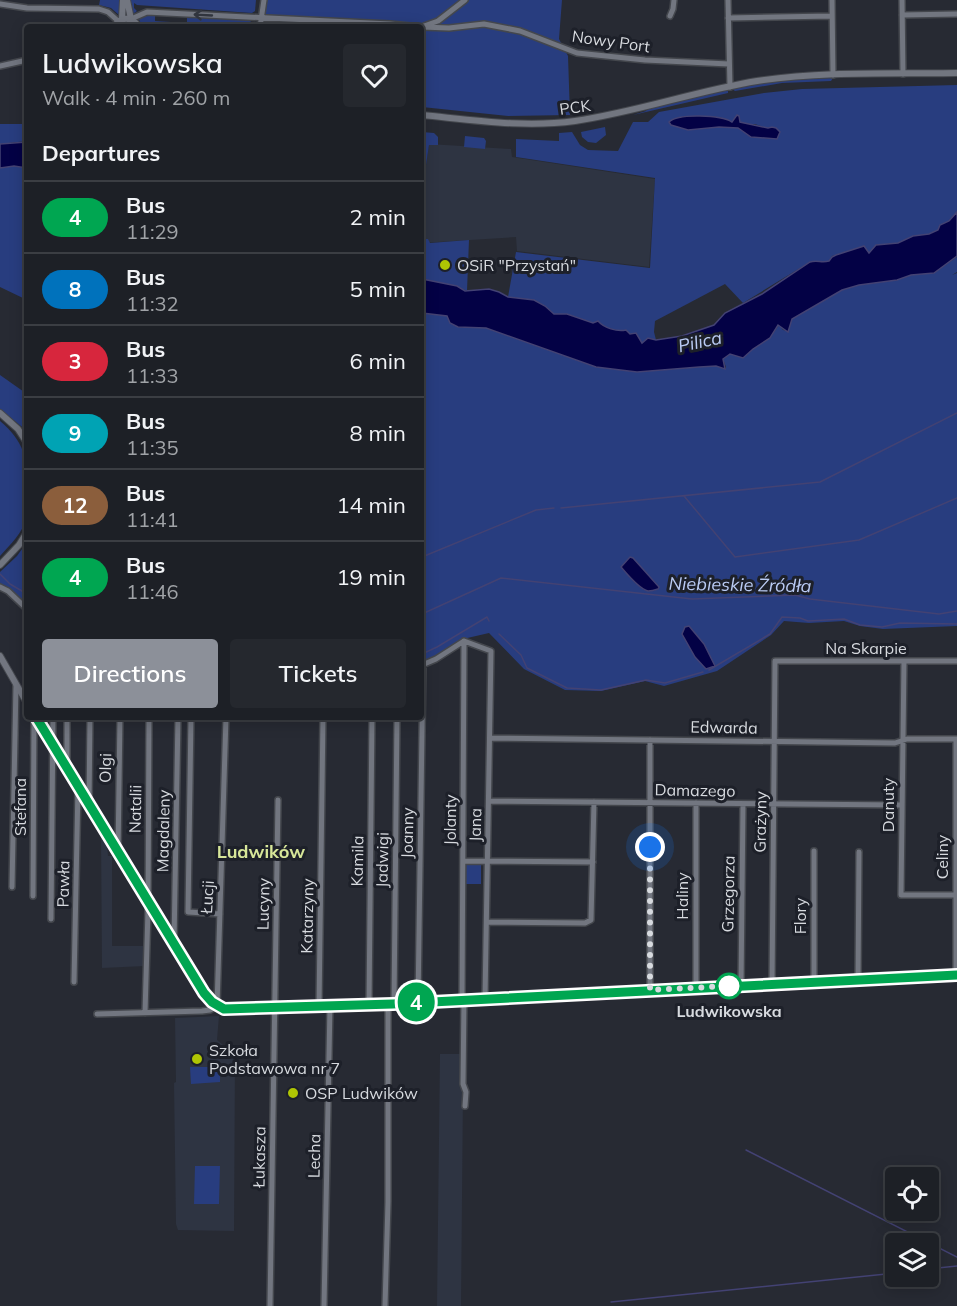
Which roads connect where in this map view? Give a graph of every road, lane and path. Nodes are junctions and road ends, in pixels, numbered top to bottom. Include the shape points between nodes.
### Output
1 (125, 0) edge
2 (264, 0) edge
3 (465, 0) edge
4 (674, 0) edge
5 (728, 0) edge
6 (832, 0) edge
7 (902, 0) edge
8 (0, 4) edge
9 (957, 14) edge
10 (902, 15) junction
11 (670, 16) dead end
12 (832, 16) junction
13 (261, 17) junction
14 (728, 18) junction
15 (131, 19) junction
16 (118, 22) edge
17 (136, 24) edge
18 (260, 24) edge
19 (390, 24) edge
20 (424, 26) edge
21 (424, 27) edge
22 (24, 61) edge
23 (729, 64) junction
24 (0, 66) edge
25 (957, 73) edge
26 (903, 74) junction
27 (833, 75) junction
28 (730, 87) junction
29 (424, 115) edge
30 (0, 413) edge
31 (24, 438) edge
32 (24, 537) edge
33 (0, 565) edge
34 (0, 587) edge
35 (24, 606) edge
36 (464, 641) junction
37 (0, 656) edge
38 (775, 661) joint
39 (904, 661) junction
40 (957, 662) edge
41 (424, 664) edge
42 (16, 685) junction
43 (24, 698) edge
44 (34, 720) edge
45 (36, 720) edge
46 (53, 720) edge
47 (67, 720) edge
48 (90, 720) edge
49 (120, 720) edge
50 (149, 720) edge
51 (178, 720) edge
52 (191, 720) edge
53 (226, 720) edge
54 (323, 720) edge
55 (372, 720) edge
56 (397, 720) edge
57 (421, 720) edge
58 (490, 738) junction
59 (650, 740) junction
60 (957, 740) edge
61 (774, 741) junction
62 (902, 741) junction
63 (53, 745) junction
64 (67, 770) junction
65 (78, 787) junction
66 (278, 800) dead end
67 (489, 801) junction
68 (594, 802) junction
69 (650, 802) junction
70 (696, 803) junction
71 (743, 804) junction
72 (774, 804) junction
73 (901, 805) junction
74 (89, 806) junction
75 (814, 851) dead end
76 (859, 852) dead end
77 (118, 854) junction
78 (488, 860) junction
79 (463, 861) junction
80 (593, 862) junction
81 (12, 887) dead end
82 (956, 895) edge
83 (33, 896) dead end
84 (147, 902) junction
85 (220, 914) junction
86 (51, 919) dead end
87 (487, 922) junction
88 (174, 945) junction
89 (956, 975) edge
90 (858, 980) junction
91 (74, 982) dead end
92 (814, 982) junction
93 (772, 984) junction
94 (741, 986) junction
95 (696, 988) junction
96 (650, 990) junction
97 (485, 999) junction
98 (463, 1000) junction
99 (418, 1002) junction
100 (391, 1004) junction
101 (369, 1005) junction
102 (217, 1006) junction
103 (330, 1006) junction
104 (319, 1007) junction
105 (276, 1008) junction
106 (145, 1013) junction
107 (97, 1014) dead end
108 (465, 1106) dead end
109 (270, 1306) edge
110 (324, 1306) edge
111 (385, 1306) edge

1 - 15 street
1 - 16 street
2 - 13 street
3 - 20 street via 438,21
4 - 11 street
5 - 14 street
6 - 12 street
7 - 10 street
8 - 16 street via 99,9
9 - 10 street
10 - 26 street
12 - 14 street
12 - 27 street
13 -> 15 street, Nowy Port via 147,12
13 - 18 street
13 - 19 street, Nowy Port
14 - 23 street
15 - 16 street
15 - 17 street
21 - 23 street, Nowy Port via 484,24 520,31 577,53
22 - 24 street
23 - 28 street
25 - 26 street
26 - 27 street
27 - 28 street
28 - 29 street, PCK via 600,117 553,123 514,124
30 - 31 street
32 - 33 street
34 - 35 street
36 - 41 street
36 - 58 street, Jana via 491,651
36 - 79 street, Jolanty
37 - 42 street
38 - 39 street, Na Skarpie
38 - 61 street, Grażyny
39 - 40 street, Na Skarpie
39 - 62 street, Danuty
42 - 43 street
42 - 81 street
44 - 83 street, Stefana
45 - 63 street
46 - 63 street
47 - 64 street
48 - 74 street
49 - 77 street, Olgi
50 - 84 street, Natalii
51 - 88 street, Magdaleny
52 - 85 street via 188,912
53 - 85 street, Łucji
54 - 104 street, Katarzyny
55 - 101 street, Kamila
56 - 100 street, Jadwigi
57 - 99 street, Joanny
58 - 59 street, Edwarda
58 - 67 street, Jana
59 - 61 street, Edwarda
59 - 69 street
60 - 62 street, Edwarda
60 - 82 street, Celiny
61 - 62 street, Edwarda
61 - 72 street, Grażyny
62 - 73 street, Danuty
63 - 64 street
63 - 86 street
64 - 65 street
65 - 74 street
65 - 91 street, Pawła
66 - 105 street, Lucyny
67 - 68 street, Damazego
67 - 78 street, Jana
68 - 69 street, Damazego
68 - 80 street
69 - 70 street, Damazego
69 - 96 street
70 - 71 street, Damazego
70 - 95 street, Haliny
71 - 72 street, Damazego
71 - 94 street, Grzegorza
72 - 73 street, Damazego
72 - 93 street, Grażyny
73 - 82 street, Danuty via 901,895
74 - 77 street
75 - 92 street, Flory
76 - 90 street
77 - 84 street
78 - 79 street
78 - 80 street
78 - 87 street, Jana
79 - 98 street, Jolanty
80 - 87 street via 593,916 588,922
82 - 89 street, Celiny
84 - 88 street
84 - 106 street, Natalii
85 - 102 street, Łucji
87 - 97 street, Jana
88 - 102 street via 204,993
89 - 90 street
90 - 92 street
92 - 93 street
93 - 94 street
94 - 95 street
95 - 96 street
96 - 97 street
97 - 98 street
98 - 99 street
98 - 108 street
99 - 100 street
100 - 101 street
100 - 111 street
101 - 103 street
102 - 105 street via 231,1010
102 - 106 street via 210,1010
103 - 104 street
103 - 110 street, Lecha
104 - 105 street
105 - 109 street, Łukasza
106 - 107 street

